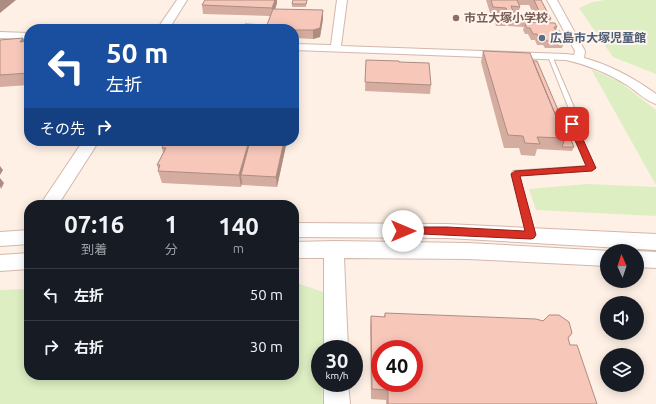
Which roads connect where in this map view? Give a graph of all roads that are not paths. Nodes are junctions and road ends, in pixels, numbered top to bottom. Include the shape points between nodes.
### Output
1 (182, 0) edge
2 (342, 0) edge
3 (552, 0) edge
4 (166, 24) edge
5 (0, 36) edge
6 (24, 36) edge
7 (299, 47) edge
8 (336, 48) junction
9 (550, 56) junction
10 (578, 60) junction
11 (656, 100) edge
12 (88, 146) edge
13 (52, 200) edge
14 (299, 230) edge
15 (531, 235) junction
16 (24, 237) edge
17 (0, 239) edge
18 (656, 242) edge
19 (334, 249) junction
20 (299, 250) edge
21 (24, 257) edge
22 (600, 258) edge
23 (644, 259) edge
24 (656, 260) edge
25 (0, 263) edge
26 (336, 340) edge
27 (336, 392) edge
28 (337, 404) edge

1 - 4 street
2 - 8 street
3 - 10 street via 580,51
5 - 6 street
7 - 8 street
8 - 9 street
9 - 10 street
9 - 15 lane via 576,119 572,124 592,168 515,174
10 - 11 street via 620,75
12 - 13 street
14 - 15 street via 447,231
15 - 18 street
16 - 17 street
19 - 20 street
19 - 22 street via 468,251
19 - 26 street
21 - 25 street
23 - 24 street
27 - 28 street

